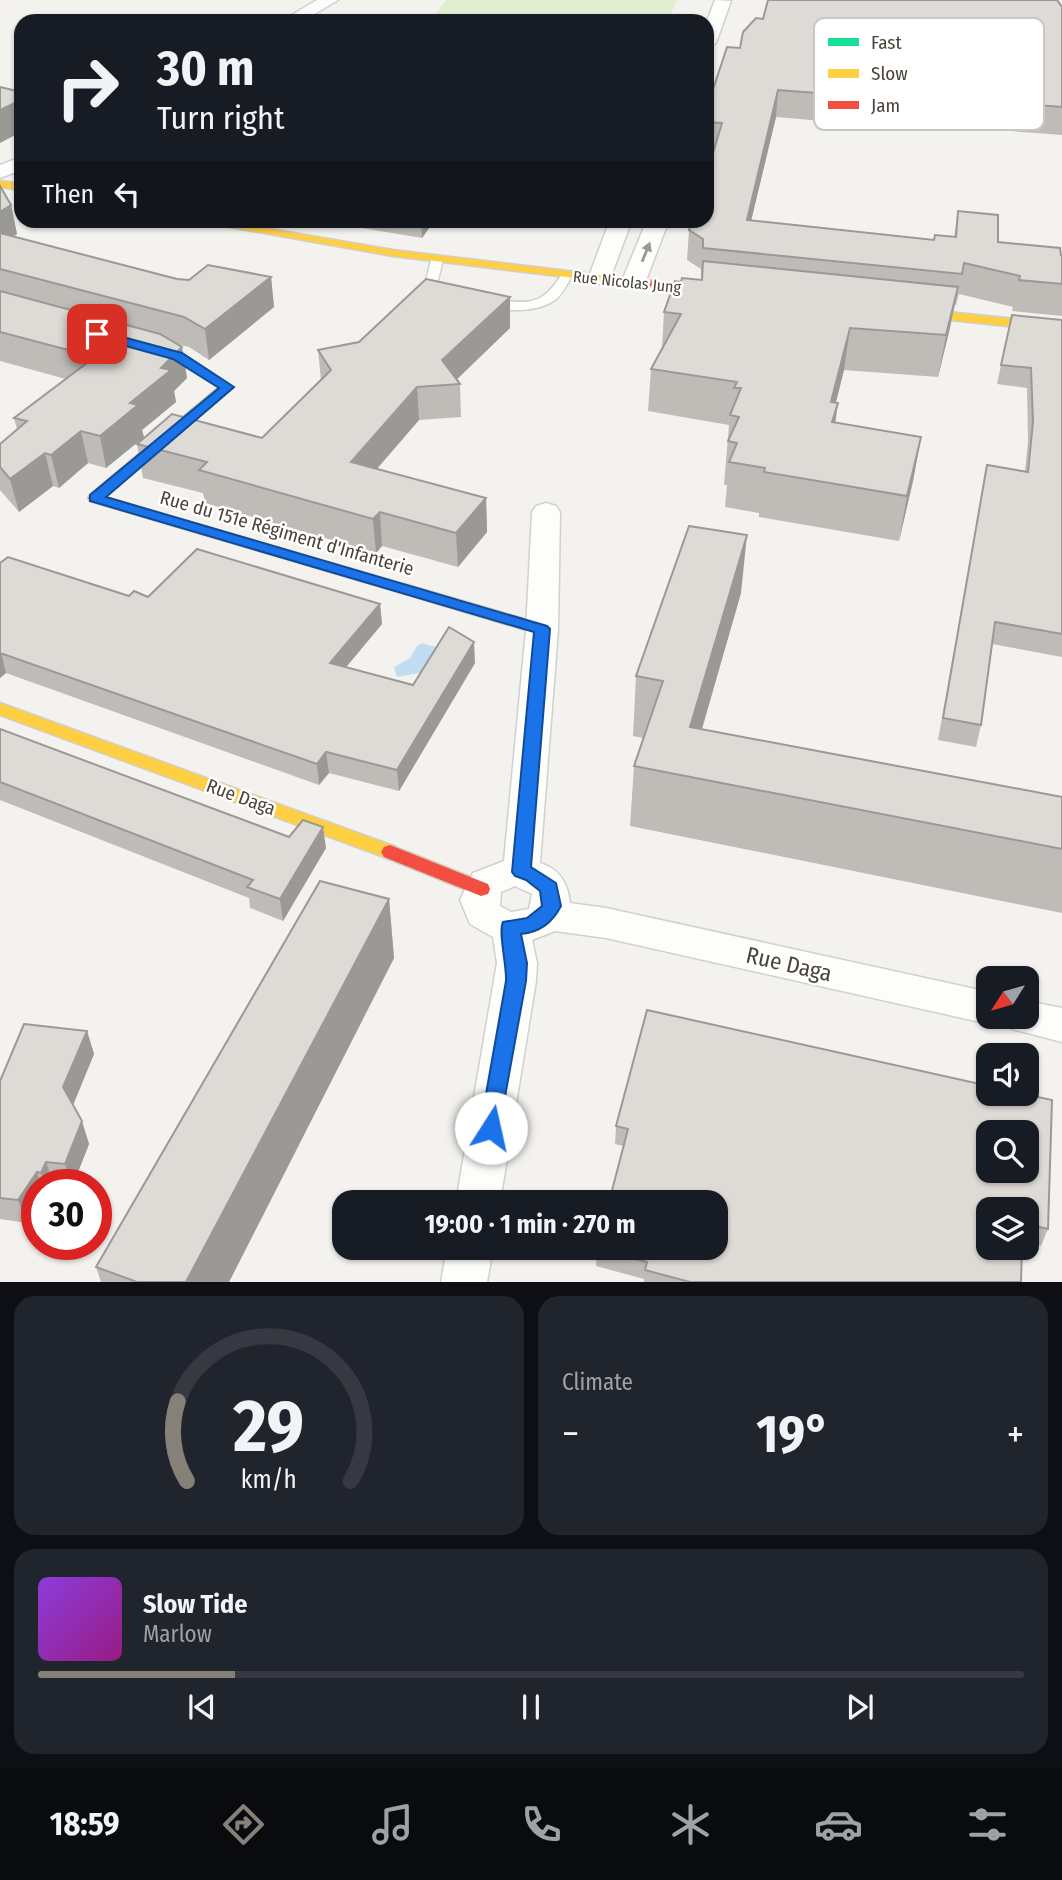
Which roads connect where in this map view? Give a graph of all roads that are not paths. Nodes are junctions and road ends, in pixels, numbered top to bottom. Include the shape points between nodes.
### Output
1 (330, 0) edge
2 (723, 1) edge
3 (303, 14) edge
4 (714, 25) edge
5 (238, 228) edge
6 (618, 228) edge
7 (656, 228) edge
8 (437, 260) junction
9 (566, 276) junction
10 (599, 279) junction
11 (634, 283) junction
12 (741, 294) edge
13 (461, 297) edge
14 (475, 299) edge
15 (889, 310) edge
16 (1062, 328) edge
17 (118, 340) edge
18 (546, 512) dead end
19 (542, 629) junction
20 (0, 709) edge
21 (522, 872) junction
22 (481, 889) junction
23 (528, 921) junction
24 (976, 1005) edge
25 (1040, 1020) edge
26 (1062, 1025) edge
27 (480, 1190) edge
28 (468, 1260) edge
29 (464, 1282) edge

1 - 3 street
2 - 4 street
5 - 8 street, Rue Nicolas Jung
6 - 10 street
11 -> 7 street
8 - 9 street, Rue Nicolas Jung
8 - 13 lane via 431,285
9 - 10 street, Rue Nicolas Jung
9 - 14 lane via 554,295 542,301 502,305
10 - 11 street, Rue Nicolas Jung
11 - 12 street, Rue Nicolas Jung
15 - 16 street
17 - 19 street, Rue du 151e Régiment d'Infanterie via 177,356 227,387 95,498
18 - 19 street
19 - 21 street
20 - 22 street, Rue Daga
21 - 22 street via 494,877
21 - 23 street via 550,888 552,906
22 - 23 street via 483,914 499,925
23 - 24 street, Rue Daga via 619,926
23 - 27 street
25 - 26 street
28 - 29 street

